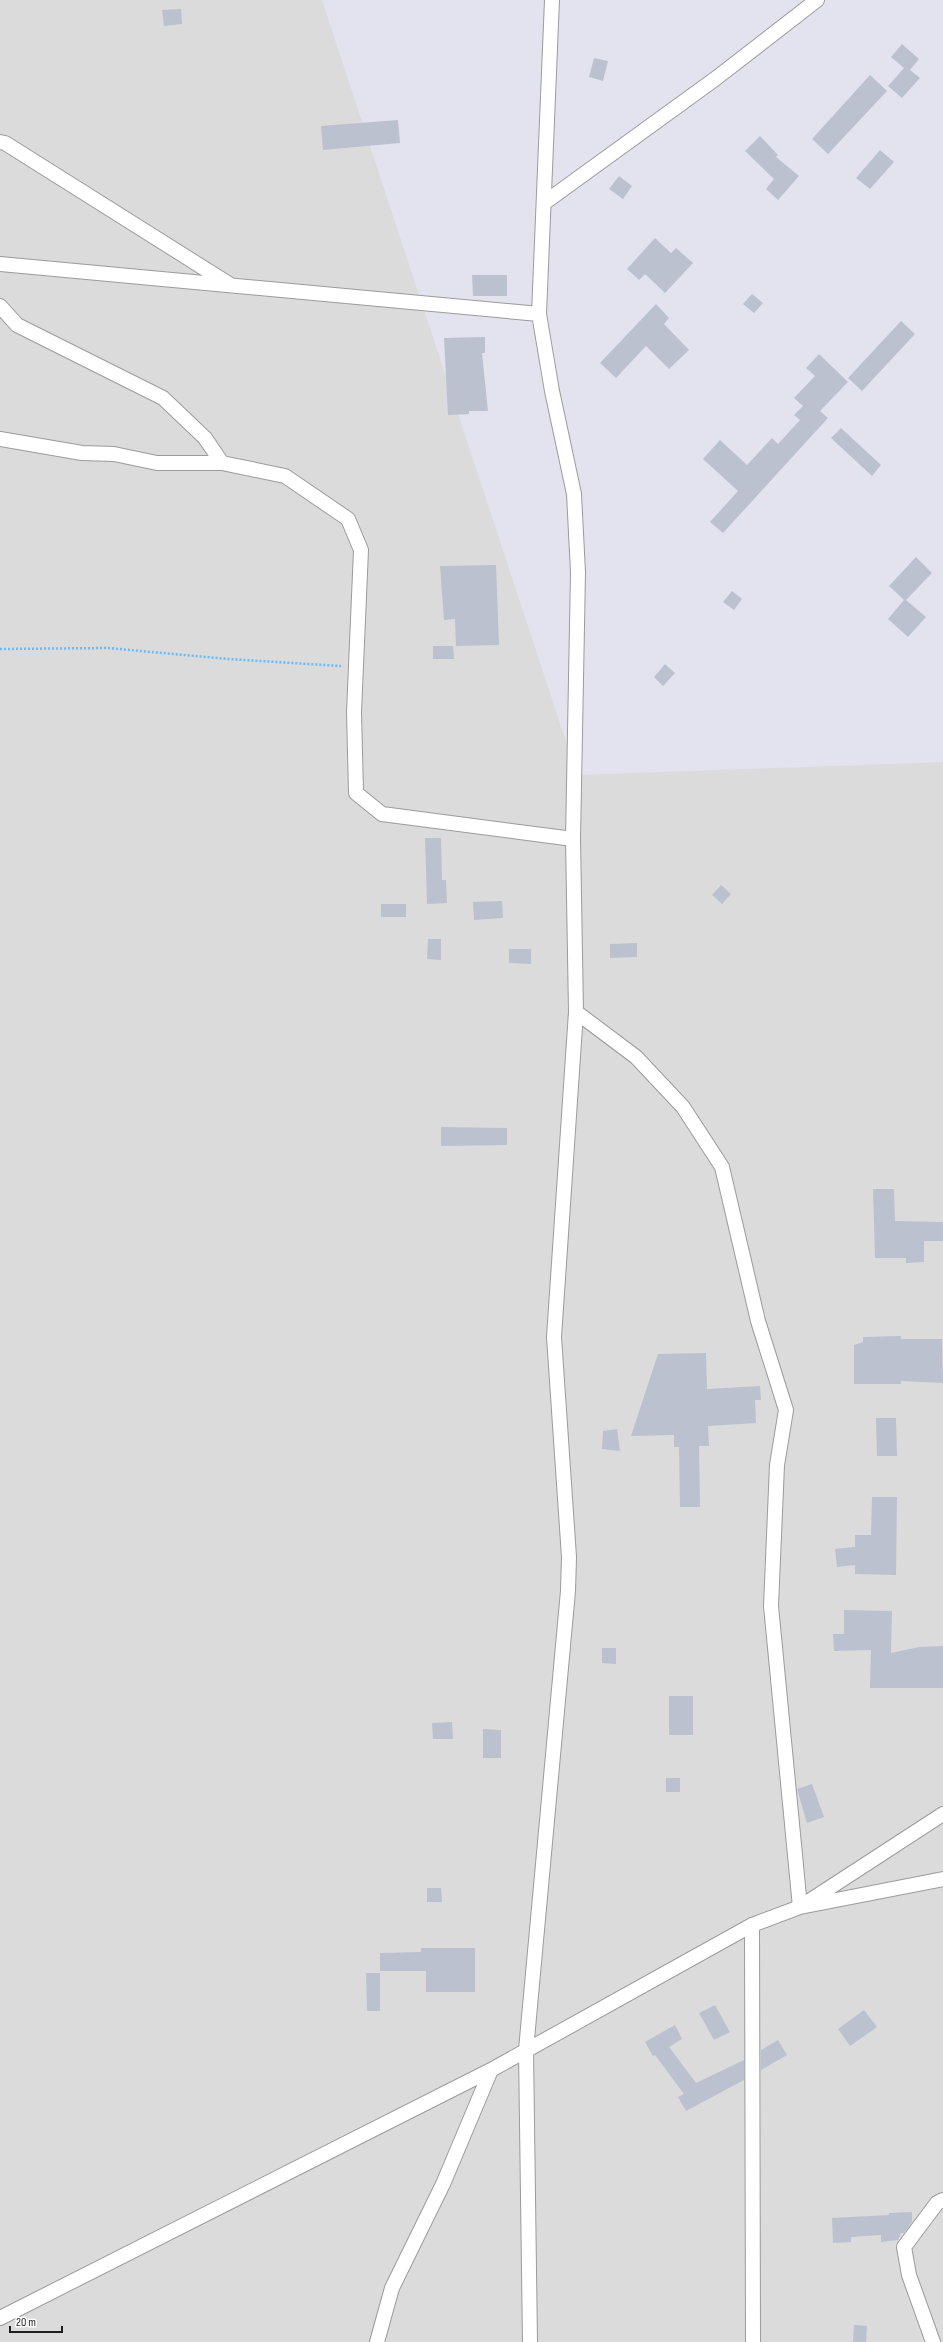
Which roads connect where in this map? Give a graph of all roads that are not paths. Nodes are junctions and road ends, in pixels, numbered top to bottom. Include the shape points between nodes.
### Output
1 (552, 0) edge
2 (817, 0) edge
3 (0, 142) edge
4 (544, 203) junction
5 (0, 264) edge
6 (231, 286) junction
7 (0, 306) edge
8 (539, 314) junction
9 (0, 439) edge
10 (222, 463) junction
11 (573, 839) junction
12 (576, 1012) junction
13 (943, 1814) edge
14 (943, 1879) edge
15 (800, 1907) junction
16 (752, 1925) junction
17 (526, 2050) junction
18 (491, 2070) junction
19 (943, 2200) edge
20 (0, 2318) edge
21 (377, 2342) edge
22 (530, 2342) edge
23 (753, 2342) edge
24 (932, 2342) edge

1 - 4 street
2 - 4 street via 709,83
3 - 6 street
4 - 8 street
5 - 6 street
6 - 8 street
7 - 10 street via 17,325 163,398 205,438
8 - 11 street via 574,494 578,572
9 - 10 street via 82,453 114,454 157,463
10 - 11 street via 285,476 348,519 360,550 355,667 356,793 382,814
11 - 12 street
12 - 15 street via 636,1057 683,1107 722,1167 758,1321 786,1410 778,1465 771,1606
12 - 17 street via 554,1338 570,1557
13 - 15 street
14 - 15 street
15 - 16 street
16 - 17 street
16 - 23 street
17 - 18 street
17 - 22 street
18 - 20 street
18 - 21 street via 443,2184 392,2288
19 - 24 street via 932,2209 904,2247 909,2275

